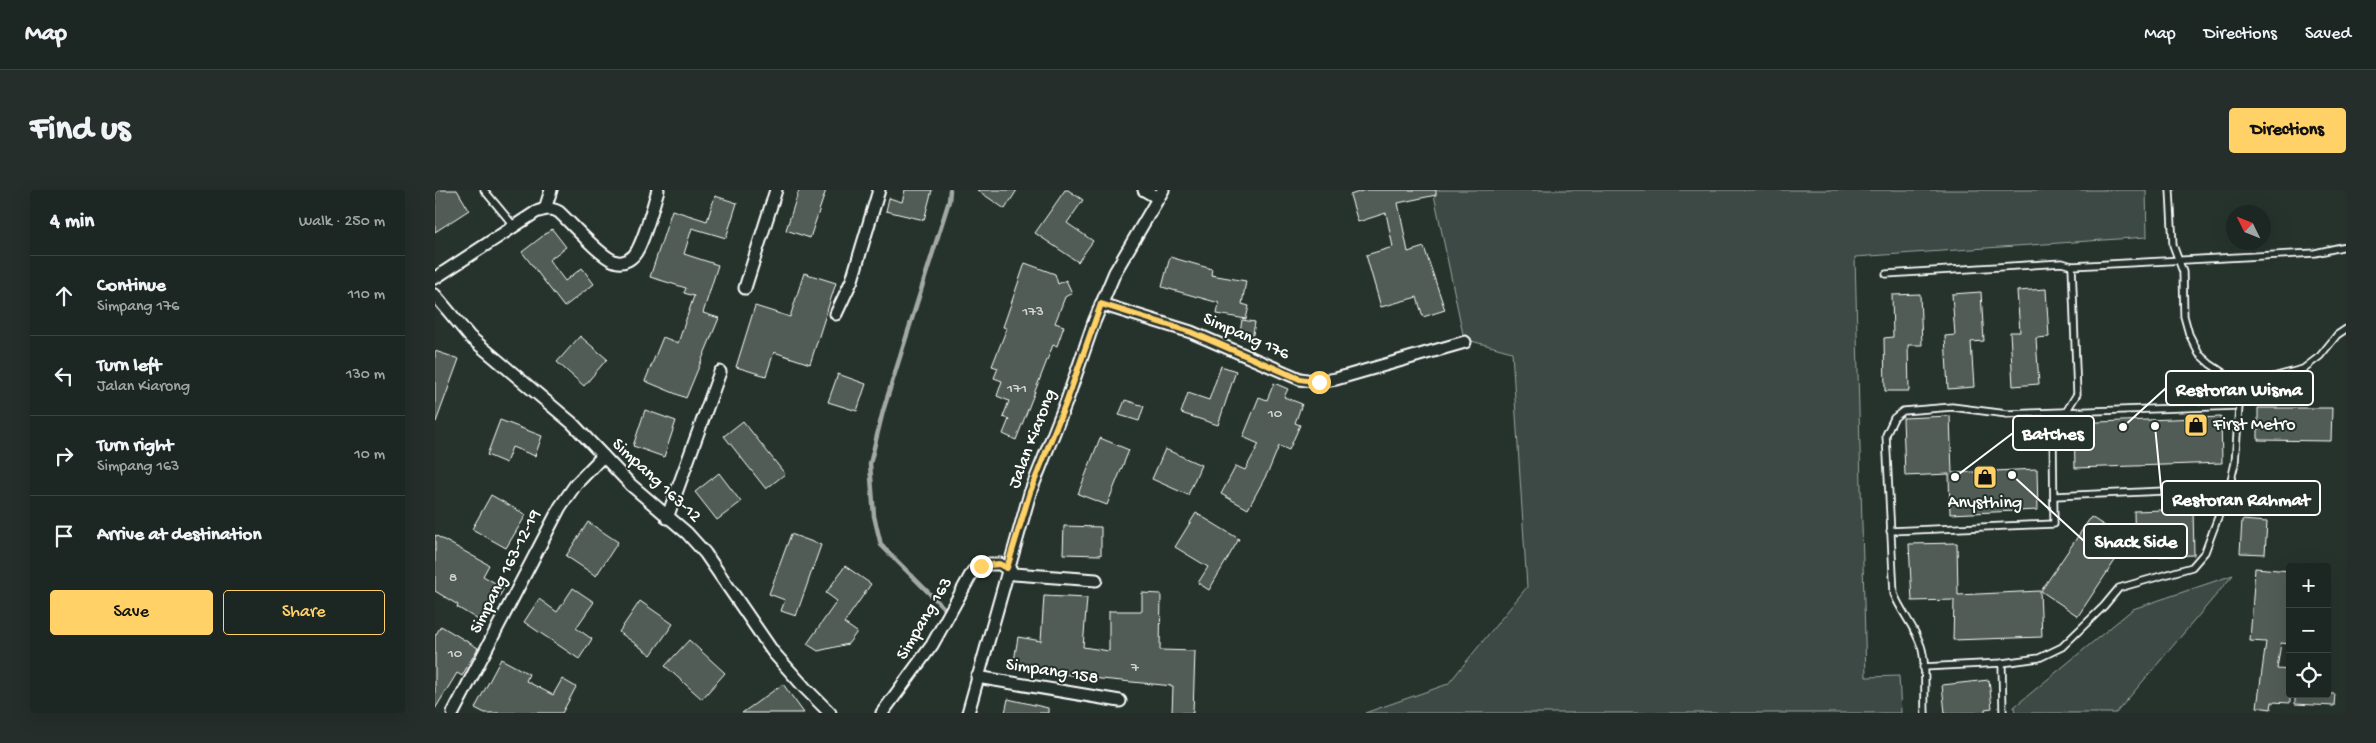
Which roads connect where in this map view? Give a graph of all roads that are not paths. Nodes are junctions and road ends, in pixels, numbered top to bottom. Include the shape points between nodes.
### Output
1 (484, 190) edge
2 (551, 190) edge
3 (658, 190) edge
4 (776, 190) edge
5 (879, 190) edge
6 (1144, 190) edge
7 (2170, 190) edge
8 (1160, 194) edge
9 (545, 209) junction
10 (515, 226) junction
11 (2346, 246) edge
12 (2180, 261) junction
13 (2072, 266) junction
14 (1886, 274) dead end
15 (435, 278) edge
16 (745, 288) dead end
17 (435, 296) edge
18 (1101, 304) junction
19 (836, 314) dead end
20 (2346, 329) edge
21 (1465, 342) dead end
22 (720, 372) dead end
23 (2237, 382) junction
24 (2239, 406) junction
25 (2065, 412) junction
26 (603, 456) junction
27 (2229, 488) junction
28 (2055, 496) junction
29 (667, 518) junction
30 (1890, 531) junction
31 (1007, 568) junction
32 (1096, 580) dead end
33 (2002, 663) junction
34 (1923, 667) junction
35 (977, 677) junction
36 (1121, 701) dead end
37 (453, 713) edge
38 (830, 713) edge
39 (882, 713) edge
40 (968, 713) edge
41 (1925, 713) edge
42 (2003, 713) edge

1 - 10 lane
2 - 9 street
3 - 9 street via 638,249 623,263 605,255 559,212 553,208
4 - 16 street
5 - 19 street via 852,280
6 - 8 street
7 - 12 lane via 2173,245
8 - 18 street, Jalan Kiarong via 1115,272
9 - 10 street
10 - 15 street
11 - 12 lane via 2315,253
12 - 13 lane
12 - 23 lane via 2184,316 2189,334 2199,354
13 - 14 lane via 2062,263
13 - 25 lane via 2077,394
17 - 26 street, Simpang 163-12 via 471,337 571,423
18 - 21 street, Simpang 176 via 1191,332 1300,379 1319,382
18 - 31 street, Jalan Kiarong via 1030,492
20 - 23 lane via 2303,369
22 - 29 street
23 - 24 lane
24 - 25 lane
24 - 27 lane via 2235,463
25 - 28 lane via 2053,433
25 - 30 lane via 2007,414 1952,407 1903,411 1894,418 1887,435
26 - 29 street, Simpang 163-12
26 - 37 street, Simpang 163-12-19 via 576,484 560,507
27 - 28 lane
27 - 33 lane via 2205,552 2192,567 2119,588 2062,647 2039,658
28 - 30 lane via 2054,524
29 - 38 street, Simpang 163-12 via 705,553 773,652
30 - 34 lane via 1894,594 1922,647
31 - 32 street, Simpang 163 via 1014,574
31 - 35 street, Jalan Kiarong
31 - 39 street, Simpang 163 via 989,564 973,571 932,645
33 - 34 lane
33 - 42 lane
34 - 41 lane
35 - 36 street, Simpang 158
35 - 40 street, Jalan Kiarong

